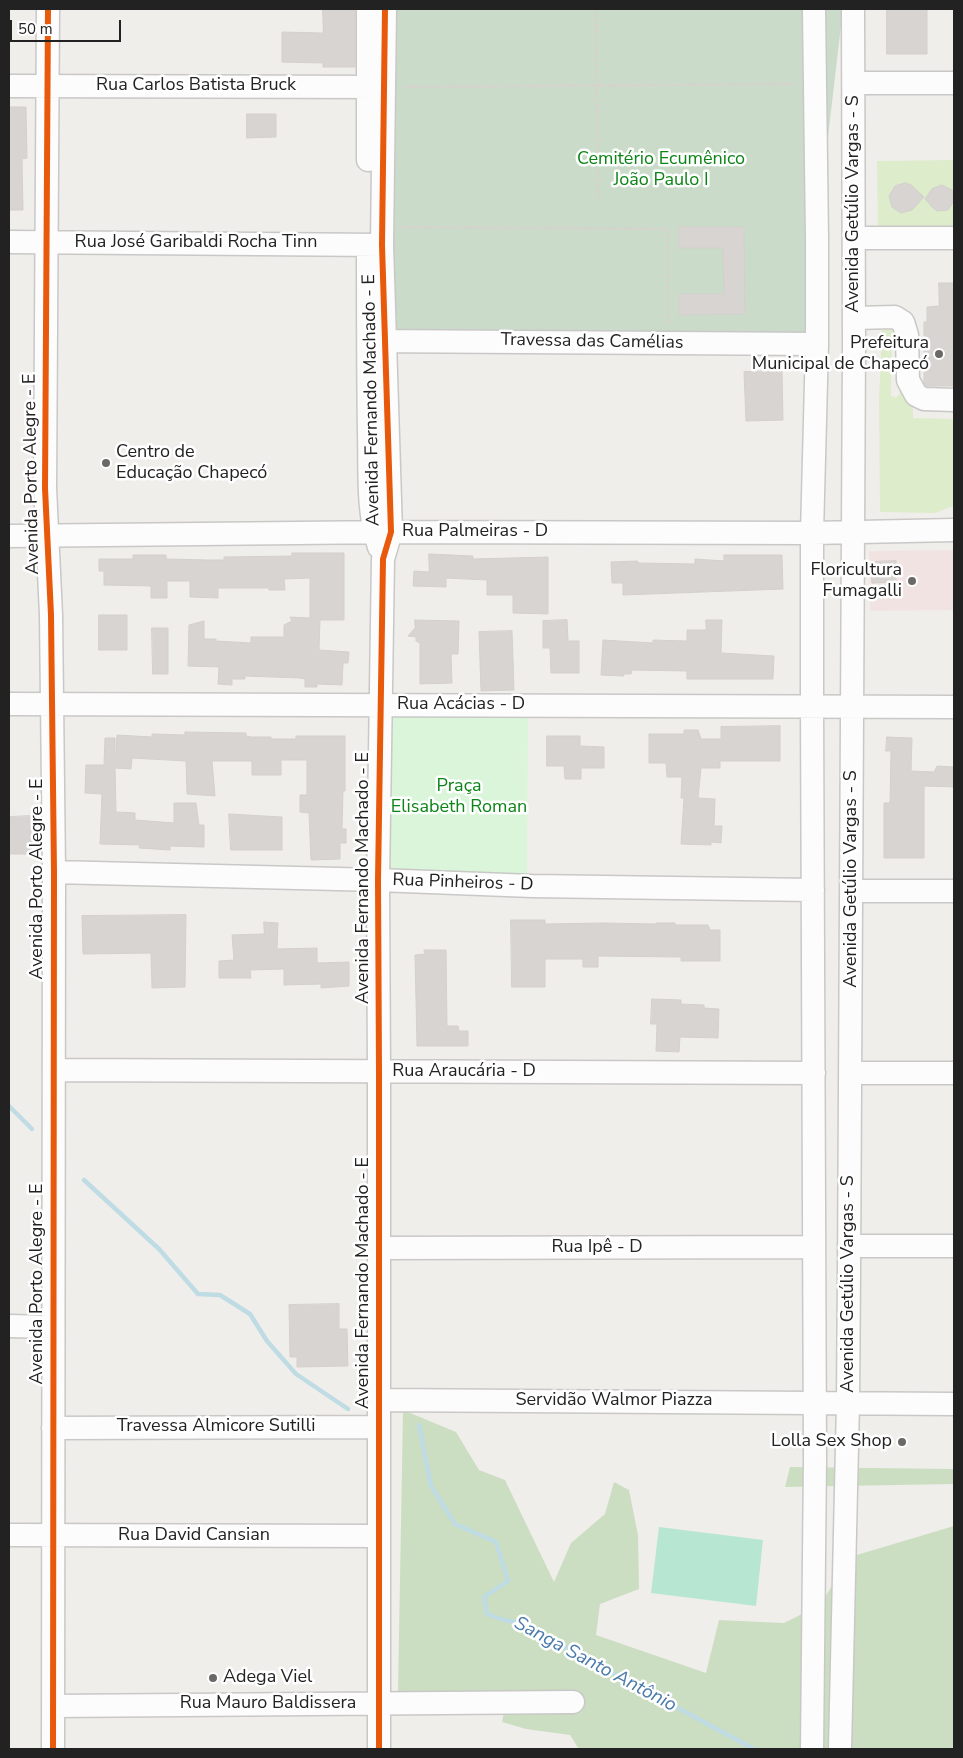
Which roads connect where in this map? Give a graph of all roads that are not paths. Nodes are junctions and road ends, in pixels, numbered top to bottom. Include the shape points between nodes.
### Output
1 (48, 9) edge
2 (368, 9) edge
3 (385, 9) edge
4 (814, 9) edge
5 (853, 9) edge
6 (854, 83) junction
7 (954, 83) edge
8 (9, 86) edge
9 (48, 86) junction
10 (376, 87) junction
11 (854, 238) junction
12 (954, 238) edge
13 (378, 239) junction
14 (9, 242) edge
15 (47, 242) junction
16 (854, 318) junction
17 (377, 340) junction
18 (816, 344) junction
19 (954, 400) edge
20 (954, 530) edge
21 (382, 532) junction
22 (812, 533) junction
23 (852, 533) junction
24 (46, 535) junction
25 (9, 536) edge
26 (9, 704) edge
27 (52, 704) junction
28 (380, 705) junction
29 (812, 707) junction
30 (954, 707) edge
31 (853, 708) junction
32 (54, 872) junction
33 (378, 880) junction
34 (813, 890) junction
35 (852, 891) junction
36 (954, 891) edge
37 (54, 1070) junction
38 (379, 1072) junction
39 (814, 1073) junction
40 (850, 1073) junction
41 (954, 1073) edge
42 (849, 1246) junction
43 (954, 1246) edge
44 (814, 1247) junction
45 (379, 1248) junction
46 (9, 1326) edge
47 (53, 1327) junction
48 (379, 1400) junction
49 (815, 1402) junction
50 (848, 1403) junction
51 (954, 1404) edge
52 (379, 1426) junction
53 (53, 1428) junction
54 (9, 1535) edge
55 (53, 1535) junction
56 (379, 1536) junction
57 (573, 1702) dead end
58 (379, 1703) junction
59 (53, 1706) junction
60 (53, 1749) edge
61 (379, 1749) edge
62 (812, 1749) edge
63 (840, 1749) edge

1 - 9 street, Avenida Porto Alegre - E
2 - 10 street, Avenida Fernando Machado - E
3 - 10 street, Avenida Fernando Machado - E
4 - 18 street, Avenida Getúlio Vargas - S
5 - 6 street, Avenida Getúlio Vargas - S
6 - 7 street
6 - 11 street, Avenida Getúlio Vargas - S
8 - 9 street, Rua Carlos Batista Bruck
9 - 10 street, Rua Carlos Batista Bruck
9 - 15 street, Avenida Porto Alegre - E
10 - 13 street, Avenida Fernando Machado - E
11 - 12 street
11 - 16 street, Avenida Getúlio Vargas - S
13 - 15 street, Rua José Garibaldi Rocha Tinn
13 - 17 street, Avenida Fernando Machado - E
14 - 15 street, Rua José Garibaldi Rocha Tinn
15 - 24 street, Avenida Porto Alegre - E
16 - 19 street via 895,317 903,322 907,335 908,380 916,395 924,399
16 - 23 street, Avenida Getúlio Vargas - S
17 - 18 street, Travessa das Camélias
17 - 21 street, Avenida Fernando Machado - E
18 - 22 street, Avenida Getúlio Vargas - S
20 - 23 street, Rua Palmeiras - D
21 - 22 street, Rua Palmeiras - D
21 - 24 street, Rua Palmeiras - D
21 - 28 street, Avenida Fernando Machado - E
22 - 23 street, Rua Palmeiras - D
22 - 29 street, Avenida Getúlio Vargas - S
23 - 31 street, Avenida Getúlio Vargas - S
24 - 25 street, Rua Palmeiras - D
24 - 27 street, Avenida Porto Alegre - E
26 - 27 street, Rua Acácias - D
27 - 28 street, Rua Acácias - D
27 - 32 street, Avenida Porto Alegre - E
28 - 29 street, Rua Acácias - D
28 - 33 street, Avenida Fernando Machado - E
29 - 31 street, Rua Acácias - D
29 - 34 street, Avenida Getúlio Vargas - S
30 - 31 street, Rua Acácias - D
31 - 35 street, Avenida Getúlio Vargas - S
32 - 33 street, Rua Pinheiros - D
32 - 37 street, Avenida Porto Alegre - E
33 - 34 street, Rua Pinheiros - D
33 - 38 street, Avenida Fernando Machado - E
34 - 39 street, Avenida Getúlio Vargas - S
35 - 36 street
35 - 40 street, Avenida Getúlio Vargas - S
37 - 38 street, Rua Araucária - D
37 - 47 street, Avenida Porto Alegre - E
38 - 39 street, Rua Araucária - D
38 - 45 street, Avenida Fernando Machado - E
39 - 44 street, Avenida Getúlio Vargas - S
40 - 41 street
40 - 42 street, Avenida Getúlio Vargas - S
42 - 43 street
42 - 50 street, Avenida Getúlio Vargas - S
44 - 45 street, Rua Ipê - D
44 - 49 street, Avenida Getúlio Vargas - S
45 - 48 street, Avenida Fernando Machado - E
46 - 47 street
47 - 53 street, Avenida Porto Alegre - E
48 - 49 street, Servidão Walmor Piazza
48 - 52 street, Avenida Fernando Machado - E
49 - 50 street, Servidão Walmor Piazza
49 - 62 street, Avenida Getúlio Vargas - S
50 - 51 street, Servidão Walmor Piazza
50 - 63 street, Avenida Getúlio Vargas - S
52 - 53 street, Travessa Almicore Sutilli
52 - 56 street, Avenida Fernando Machado - E
53 - 55 street, Avenida Porto Alegre - E
54 - 55 street, Rua David Cansian
55 - 56 street, Rua David Cansian
55 - 59 street, Avenida Porto Alegre - E
56 - 58 street, Avenida Fernando Machado - E
57 - 58 street, Rua Mauro Baldissera
58 - 59 street, Rua Mauro Baldissera
58 - 61 street, Avenida Fernando Machado - E
59 - 60 street, Avenida Porto Alegre - E

